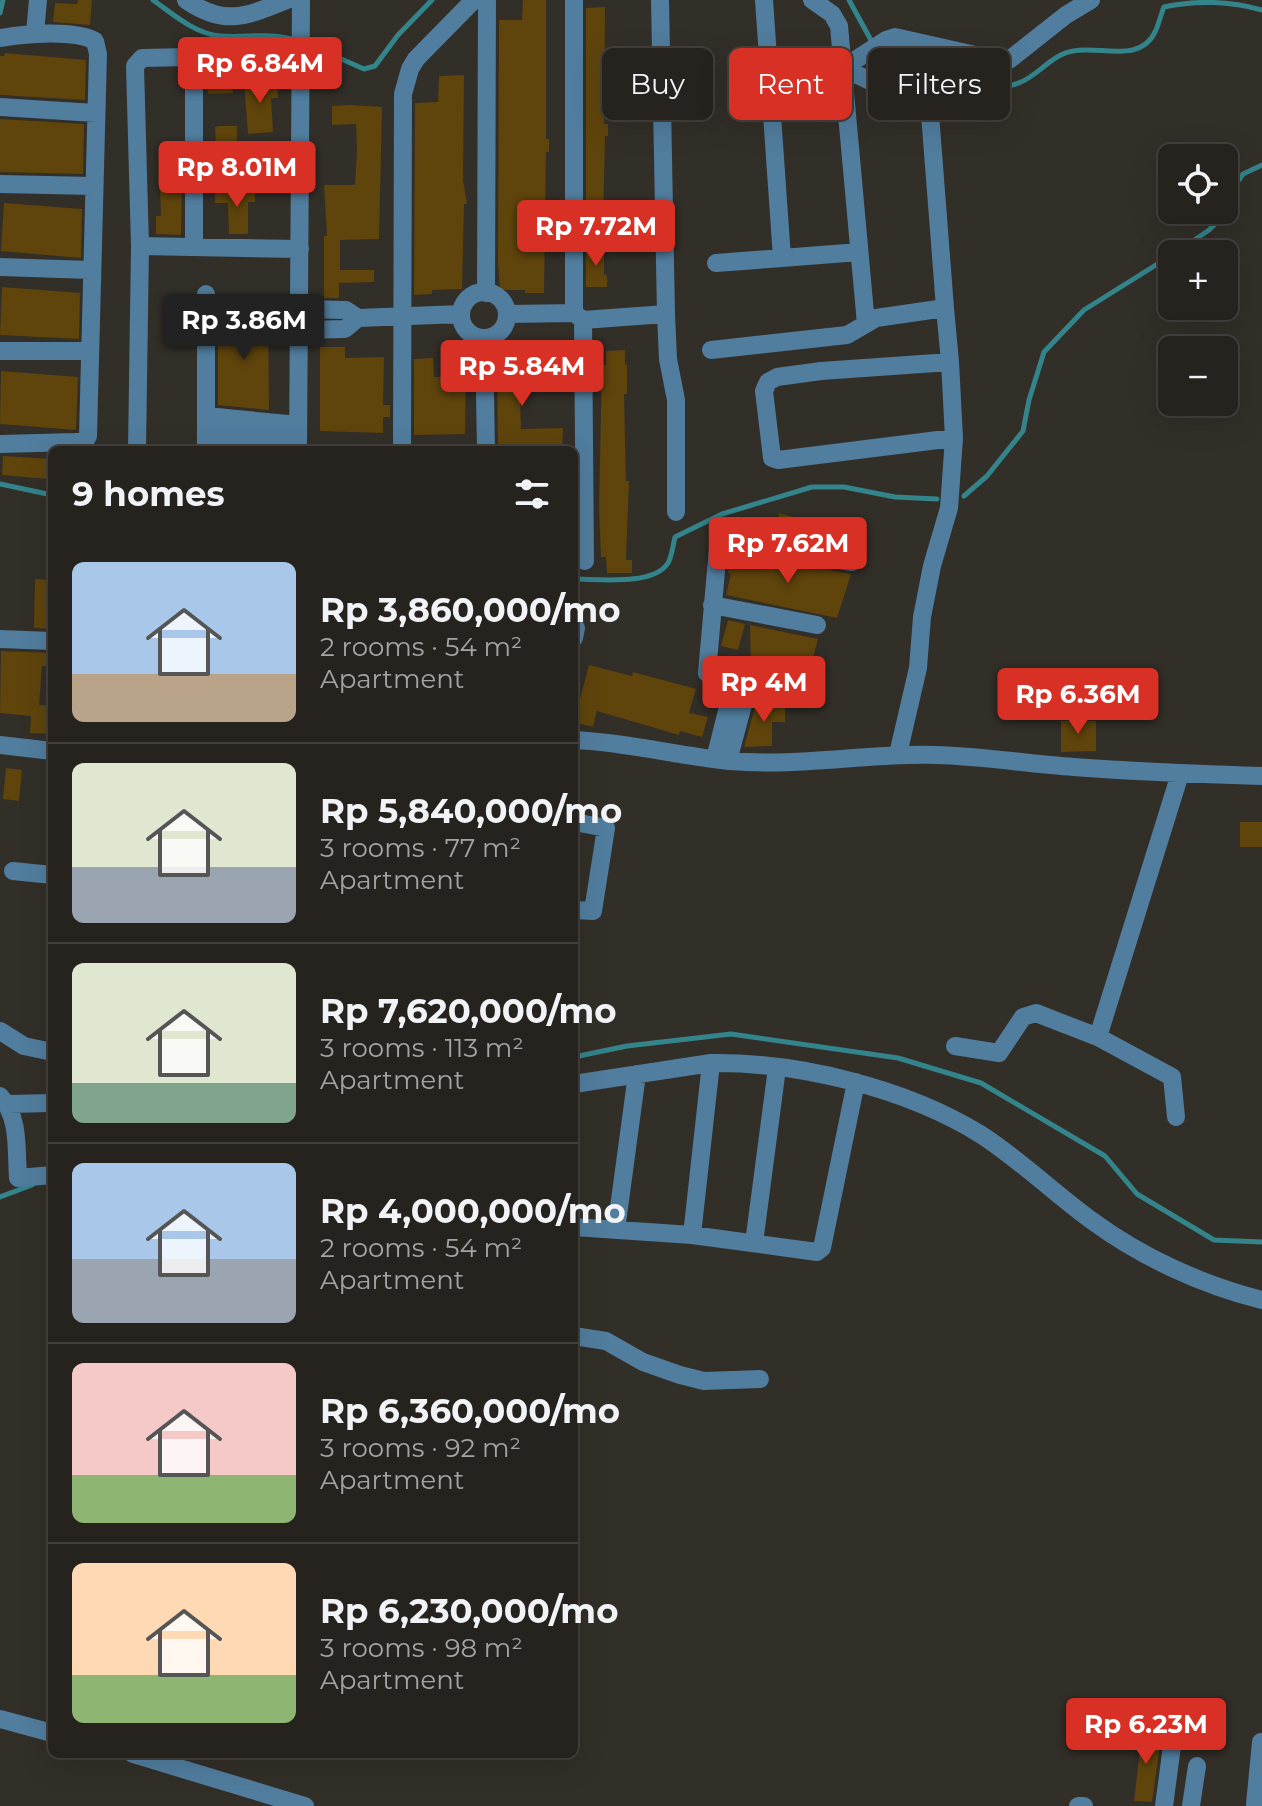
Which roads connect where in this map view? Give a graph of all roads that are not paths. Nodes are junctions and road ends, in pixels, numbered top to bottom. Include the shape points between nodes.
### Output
1 (38, 0) edge
2 (186, 0) edge
3 (474, 0) edge
4 (487, 0) edge
5 (574, 0) edge
6 (660, 0) edge
7 (764, 0) edge
8 (812, 0) edge
9 (1091, 0) edge
10 (296, 3) edge
11 (1060, 8) edge
12 (35, 33) junction
13 (0, 38) edge
14 (841, 48) edge
15 (852, 62) edge
16 (852, 72) edge
17 (0, 107) edge
18 (95, 113) junction
19 (848, 120) edge
20 (0, 184) edge
21 (93, 186) junction
22 (140, 246) junction
23 (194, 246) junction
24 (300, 249) junction
25 (859, 252) junction
26 (782, 258) junction
27 (716, 263) dead end
28 (0, 267) edge
29 (91, 270) junction
30 (486, 293) junction
31 (206, 294) dead end
32 (945, 308) junction
33 (301, 309) junction
34 (461, 314) junction
35 (507, 314) junction
36 (666, 314) junction
37 (402, 316) junction
38 (579, 316) junction
39 (358, 318) junction
40 (866, 324) junction
41 (300, 330) junction
42 (484, 338) junction
43 (711, 350) dead end
44 (0, 351) edge
45 (90, 351) junction
46 (950, 362) junction
47 (206, 433) edge
48 (954, 438) junction
49 (298, 439) edge
50 (0, 444) edge
51 (137, 446) edge
52 (402, 446) edge
53 (486, 446) edge
54 (676, 512) dead end
55 (585, 561) dead end
56 (852, 562) dead end
57 (712, 605) junction
58 (817, 625) dead end
59 (0, 639) edge
60 (48, 641) edge
61 (741, 685) junction
62 (795, 697) dead end
63 (578, 740) edge
64 (0, 745) edge
65 (48, 751) edge
66 (898, 754) junction
67 (722, 760) junction
68 (1180, 774) junction
69 (1262, 776) edge
70 (578, 823) edge
71 (13, 871) dead end
72 (48, 875) edge
73 (578, 910) edge
74 (0, 1031) edge
75 (1098, 1037) junction
76 (955, 1046) dead end
77 (48, 1051) edge
78 (711, 1063) junction
79 (777, 1068) junction
80 (637, 1074) junction
81 (856, 1082) junction
82 (578, 1083) edge
83 (48, 1104) edge
84 (5, 1109) edge
85 (1176, 1117) dead end
86 (48, 1176) edge
87 (9, 1181) edge
88 (578, 1227) edge
89 (616, 1230) junction
90 (692, 1235) junction
91 (754, 1243) junction
92 (1262, 1300) edge
93 (578, 1337) edge
94 (760, 1379) dead end
95 (0, 1719) edge
96 (1174, 1731) dead end
97 (48, 1732) edge
98 (1261, 1742) edge
99 (146, 1758) edge
100 (1197, 1766) dead end
101 (1253, 1804) edge
102 (305, 1806) edge
103 (1078, 1806) edge
104 (1084, 1806) edge
105 (1164, 1806) edge
106 (1191, 1806) edge

1 - 12 street
2 - 10 street via 226,17
3 - 37 street via 416,59 405,80
4 - 30 street
5 - 38 street
6 - 36 street
7 - 26 street
8 - 14 street via 837,19
9 - 11 street
10 - 24 street via 301,63
11 - 15 street via 1009,60 895,37
12 - 13 street
12 - 18 street via 95,41
16 - 32 street via 930,114
17 - 18 street
18 - 21 street
19 - 25 street
20 - 21 street
21 - 29 street
22 - 23 street
22 - 23 street via 135,66 142,58 188,57 195,68
22 - 51 street
23 - 24 street
24 - 33 street
25 - 26 street
25 - 40 street
26 - 27 street
28 - 29 street
29 - 45 street
30 - 34 street via 466,300
30 - 35 street via 501,300
31 - 47 street
32 - 40 street
32 - 46 street
33 - 39 street via 346,310
33 - 41 street
34 - 37 street
34 - 42 street via 465,329
35 - 38 street
35 - 42 street via 503,329
36 - 38 street
36 - 54 street via 676,400
37 - 39 street
37 - 52 street
38 - 55 street
39 - 41 street via 345,329
40 - 43 street via 847,335
41 - 49 street
42 - 53 street
44 - 45 street
45 - 50 street via 85,441
46 - 48 street
46 - 48 street via 777,377 764,391 772,458 778,460
47 - 49 street
48 - 66 street via 949,508 932,566 918,668
56 - 57 street via 724,543 718,548
57 - 58 street
57 - 61 street via 707,673
59 - 60 street
61 - 62 street
61 - 67 street
63 - 67 street
64 - 65 street
66 - 67 street via 774,763
66 - 68 street
68 - 69 street
68 - 75 street
70 - 73 street via 606,828 593,911
71 - 72 street
74 - 77 street via 24,1046
75 - 76 street via 1028,1013 999,1053
75 - 85 street via 1172,1077
78 - 79 street
78 - 80 street
78 - 90 street
79 - 81 street
79 - 91 street
80 - 82 street
80 - 89 street
81 - 91 street via 822,1248 815,1252
81 - 92 street via 909,1098 980,1135 1138,1251
83 - 84 street
84 - 87 street
86 - 87 street
88 - 89 street
89 - 90 street
90 - 91 street
93 - 94 street via 606,1341 643,1362 704,1381
95 - 97 street
96 - 105 street
98 - 101 street
99 - 102 street
100 - 106 street
103 - 104 street

